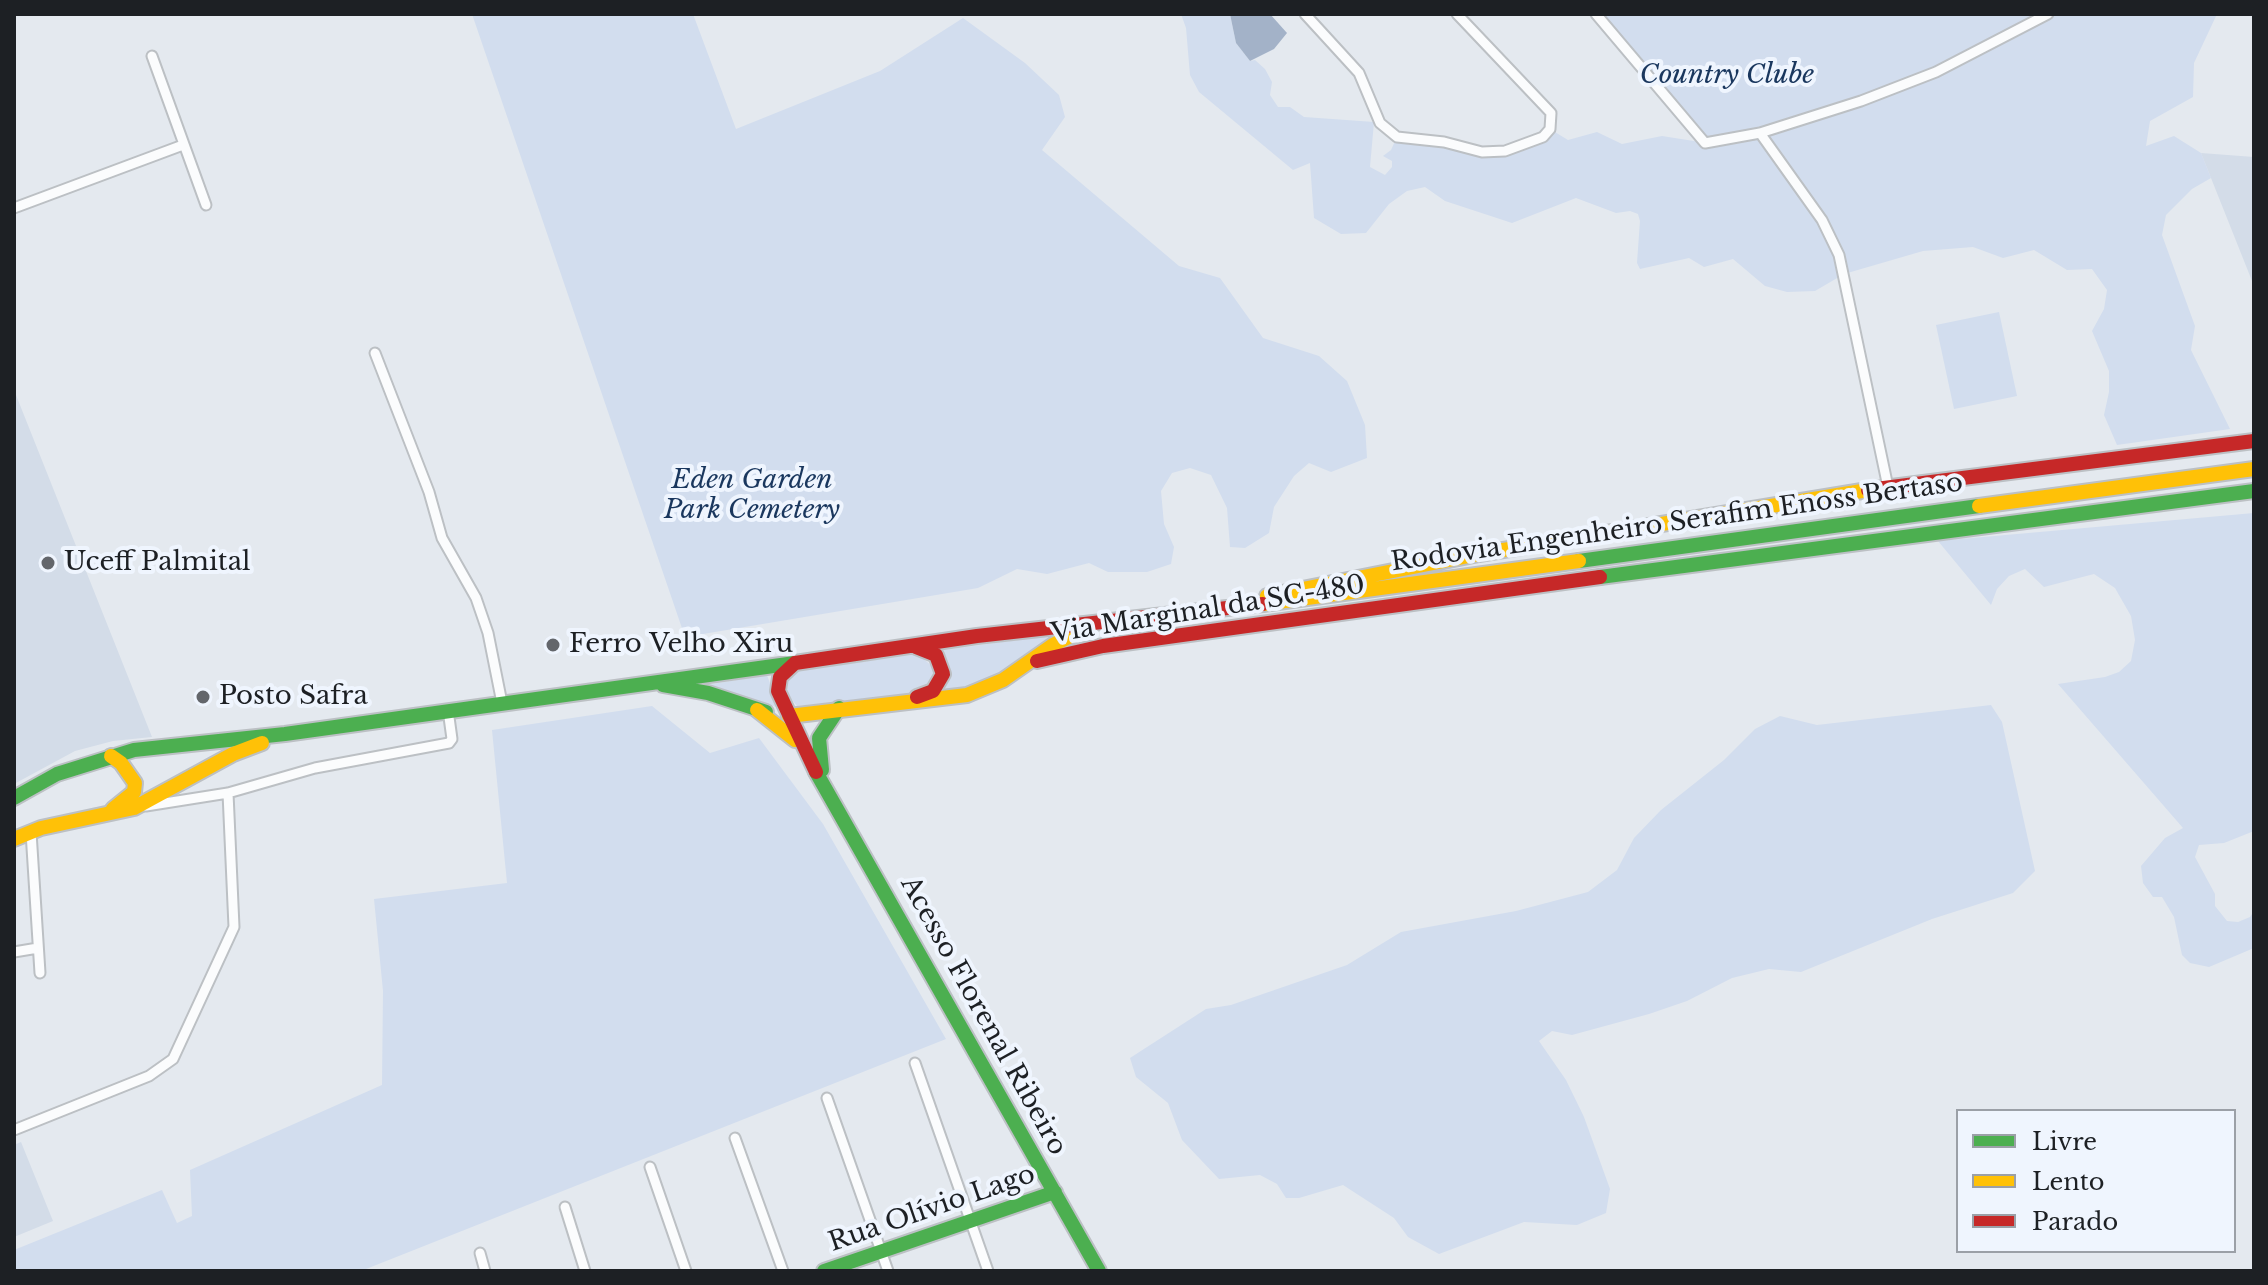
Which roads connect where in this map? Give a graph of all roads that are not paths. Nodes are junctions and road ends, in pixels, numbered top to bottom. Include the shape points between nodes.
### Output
1 (1305, 14) edge
2 (1457, 14) edge
3 (1596, 14) edge
4 (2048, 14) edge
5 (152, 56) dead end
6 (1760, 133) junction
7 (183, 145) junction
8 (206, 205) dead end
9 (14, 208) edge
10 (375, 353) dead end
11 (2254, 441) edge
12 (2254, 469) edge
13 (1888, 487) junction
14 (2254, 491) edge
15 (1224, 609) junction
16 (1105, 621) junction
17 (914, 646) junction
18 (795, 663) junction
19 (1026, 665) junction
20 (643, 683) junction
21 (907, 700) junction
22 (502, 703) junction
23 (839, 708) junction
24 (448, 710) junction
25 (757, 710) junction
26 (789, 716) junction
27 (285, 734) junction
28 (803, 748) junction
29 (111, 756) junction
30 (825, 784) junction
31 (228, 793) junction
32 (14, 798) edge
33 (134, 808) junction
34 (106, 813) junction
35 (31, 832) junction
36 (14, 839) edge
37 (38, 948) junction
38 (14, 952) edge
39 (40, 973) dead end
40 (915, 1063) dead end
41 (827, 1098) dead end
42 (14, 1130) edge
43 (735, 1138) dead end
44 (650, 1167) dead end
45 (1055, 1192) junction
46 (565, 1207) dead end
47 (971, 1220) junction
48 (881, 1251) junction
49 (480, 1253) dead end
50 (485, 1271) edge
51 (585, 1271) edge
52 (686, 1271) edge
53 (783, 1271) edge
54 (824, 1271) edge
55 (888, 1271) edge
56 (988, 1271) edge
57 (1099, 1271) edge

1 - 2 street via 1359,73 1380,123 1397,137 1482,152 1505,151 1543,137 1550,129 1551,113
3 - 6 street via 1701,142
4 - 6 street via 1936,72
5 - 7 street
6 - 13 street via 1822,220 1839,255
7 - 8 street
7 - 9 street
10 - 22 street via 442,538 476,598
11 - 13 main road
12 - 15 main road, Rodovia Engenheiro Serafim Enoss Bertaso
13 - 15 main road via 1479,554 1288,590
14 - 19 main road, Via Marginal da SC-480 via 1103,646
15 - 16 main road, Rodovia Engenheiro Serafim Enoss Bertaso
16 - 17 main road, Rodovia Engenheiro Serafim Enoss Bertaso
16 - 19 main road, Rodovia Engenheiro Serafim Enoss Bertaso via 1061,640
17 - 18 main road, Rodovia Engenheiro Serafim Enoss Bertaso
17 - 21 main road via 936,655 943,674 933,691
18 - 20 main road, Rodovia Engenheiro Serafim Enoss Bertaso
18 - 26 main road, Acesso Florenal Ribeiro via 777,684
19 - 21 main road, Rodovia Engenheiro Serafim Enoss Bertaso via 967,695
20 - 22 main road, Rodovia Engenheiro Serafim Enoss Bertaso
20 - 25 main road, Rodovia Engenheiro Serafim Enoss Bertaso via 708,693
21 - 23 main road, Rodovia Engenheiro Serafim Enoss Bertaso
22 - 24 main road, Rodovia Engenheiro Serafim Enoss Bertaso
23 - 26 main road, Rodovia Engenheiro Serafim Enoss Bertaso
23 - 30 main road, Acesso Florenal Ribeiro via 819,738
24 - 27 main road, Rodovia Engenheiro Serafim Enoss Bertaso
24 - 31 street via 449,743 315,768
25 - 26 main road, Rodovia Engenheiro Serafim Enoss Bertaso
25 - 28 main road
26 - 28 main road, Acesso Florenal Ribeiro
27 - 29 main road, Rodovia Engenheiro Serafim Enoss Bertaso
27 - 33 main road, Rodovia Engenheiro Serafim Enoss Bertaso via 233,754
28 - 30 main road, Acesso Florenal Ribeiro
29 - 32 main road, Rodovia Engenheiro Serafim Enoss Bertaso
29 - 34 main road via 135,783 134,792
30 - 45 main road, Acesso Florenal Ribeiro
31 - 33 street
31 - 42 street via 234,927 173,1059 149,1076
33 - 34 main road, Rodovia Engenheiro Serafim Enoss Bertaso
34 - 35 main road, Rodovia Engenheiro Serafim Enoss Bertaso
35 - 36 main road, Rodovia Engenheiro Serafim Enoss Bertaso
35 - 37 street
37 - 38 street
37 - 39 street
40 - 47 street
41 - 48 street
43 - 53 street
44 - 52 street
45 - 47 main road, Rua Olívio Lago
45 - 57 main road, Acesso Florenal Ribeiro
46 - 51 street
47 - 48 main road, Rua Olívio Lago
47 - 56 street
48 - 54 main road, Rua Olívio Lago
48 - 55 street
49 - 50 street

